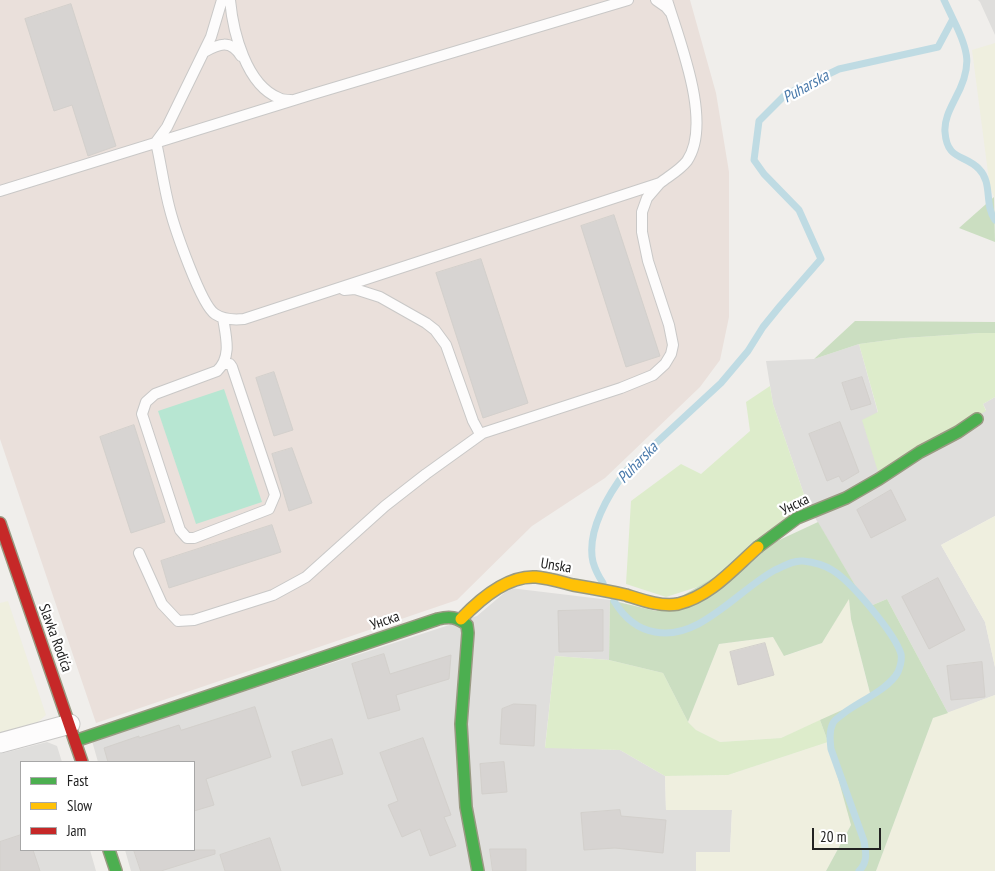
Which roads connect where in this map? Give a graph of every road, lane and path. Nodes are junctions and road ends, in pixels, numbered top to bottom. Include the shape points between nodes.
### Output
1 (222, 0) edge
2 (230, 0) edge
3 (628, 0) edge
4 (656, 0) edge
5 (667, 0) edge
6 (673, 20) junction
7 (204, 52) junction
8 (247, 66) junction
9 (292, 101) junction
10 (156, 142) junction
11 (660, 183) junction
12 (0, 191) edge
13 (321, 294) junction
14 (223, 318) junction
15 (225, 364) junction
16 (977, 419) dead end
17 (480, 434) junction
18 (0, 523) edge
19 (139, 553) dead end
20 (628, 596) joint
21 (461, 618) junction
22 (73, 732) junction
23 (0, 743) edge
24 (82, 761) edge
25 (109, 851) edge
26 (116, 871) edge
27 (478, 871) edge

1 - 7 lane
2 - 8 lane
3 - 9 lane
4 - 6 lane via 666,7
5 - 6 lane
6 - 11 lane via 693,88 697,126 686,162
7 - 8 lane via 218,45 230,45 237,49
7 - 10 lane via 167,127
8 - 9 lane via 261,86 279,98
9 - 10 lane
10 - 12 lane
10 - 14 lane via 170,210 199,291 214,314
11 - 13 lane
11 - 17 lane via 647,198 642,212 642,232 673,345 665,364 652,374 621,388
13 - 14 lane via 244,319
13 - 17 lane via 355,289 380,297 436,330 446,345
14 - 15 lane via 227,349
15 - 15 lane via 218,371 155,394 146,402 142,414 180,530 187,538 269,509 275,495 232,367
16 - 20 street, Унска via 846,498 796,518 700,596 677,604 658,604
17 - 19 lane via 392,501 306,577 273,595 194,620 178,621 162,604
18 - 22 street, Slavka Rodića via 9,564
20 - 21 street, Unska via 534,577 498,588
21 - 22 street, Унска via 451,616 426,623
21 - 27 street via 467,625 462,724 466,807
22 - 23 street
22 - 24 street, Slavka Rodića
25 - 26 street

